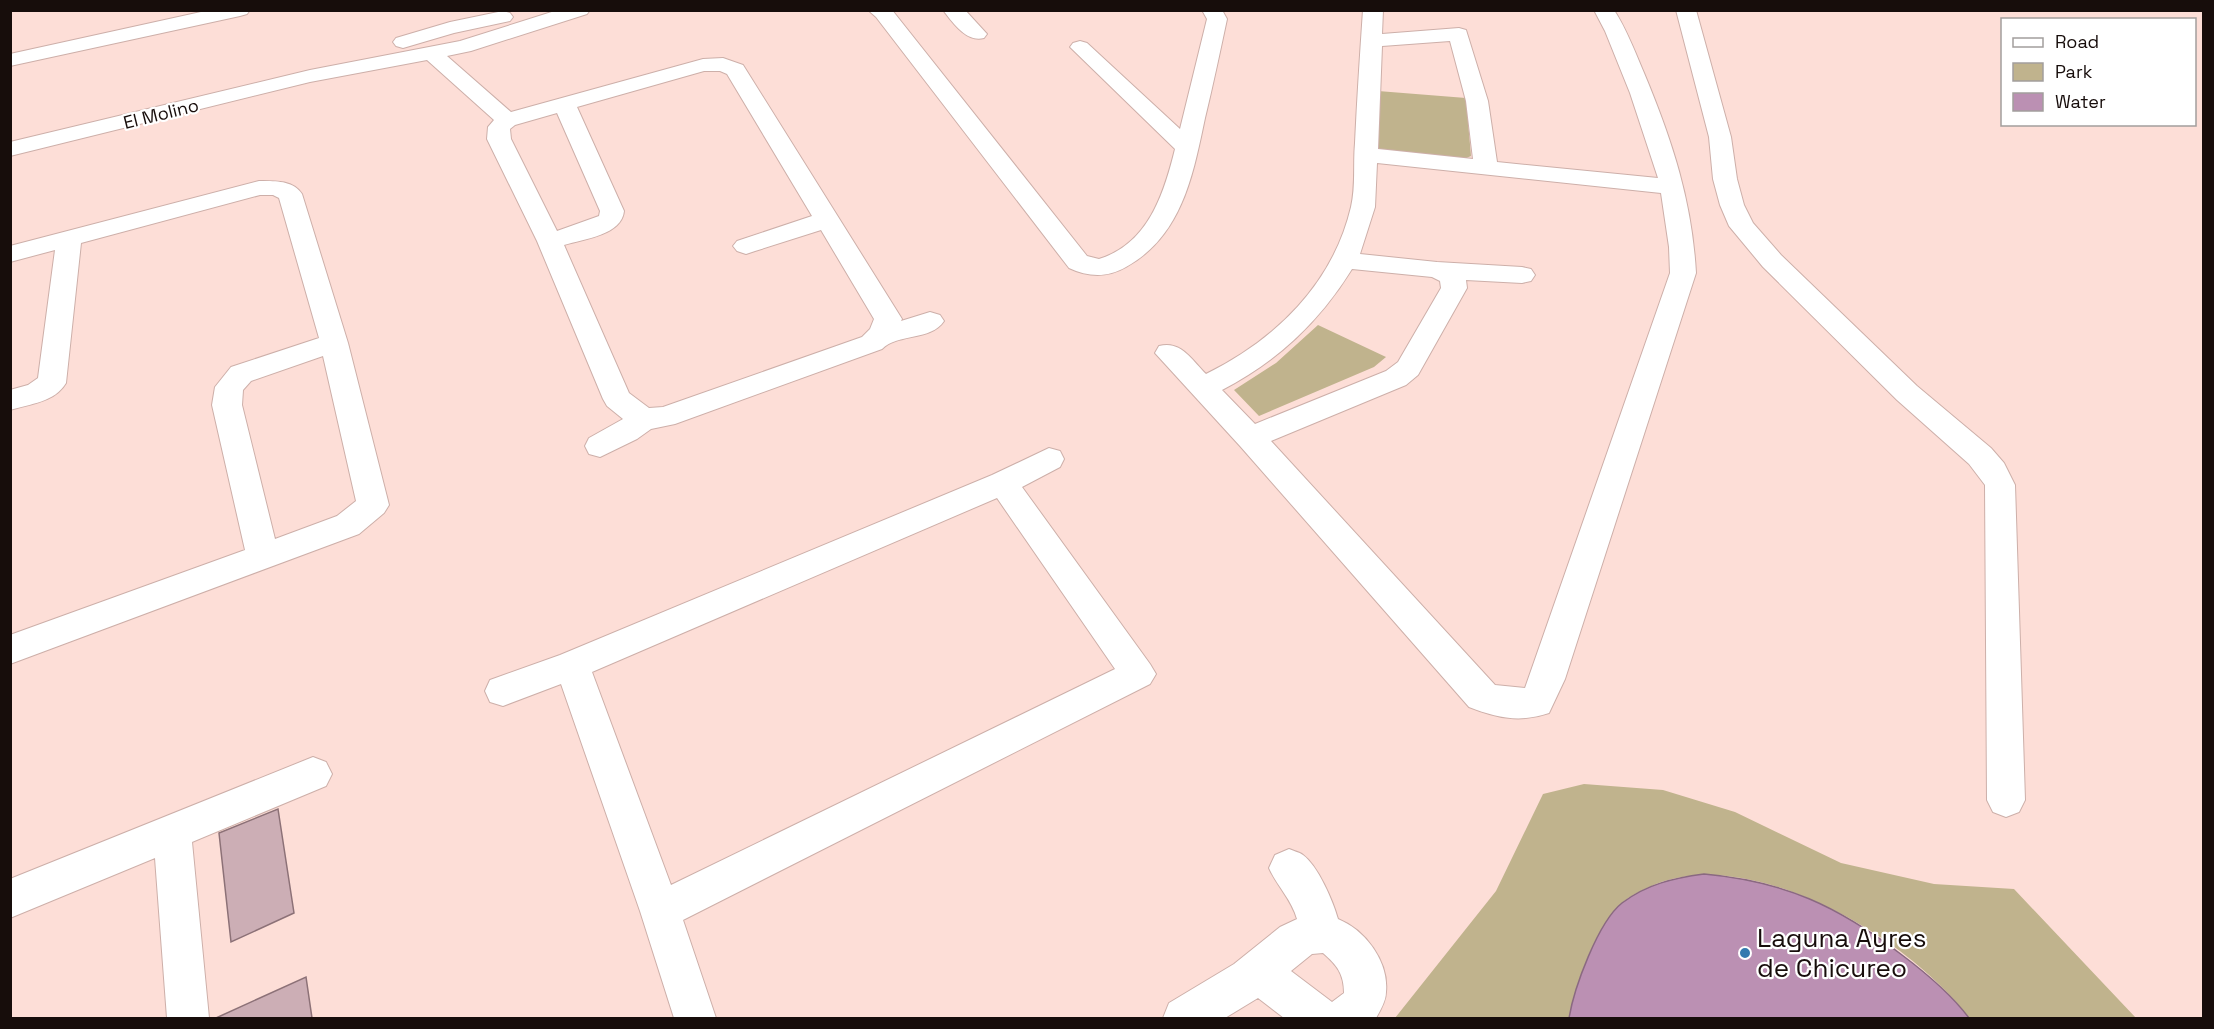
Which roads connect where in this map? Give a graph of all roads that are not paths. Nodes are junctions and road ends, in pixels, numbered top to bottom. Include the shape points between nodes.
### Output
1 (240, 10) edge
2 (551, 10) edge
3 (580, 10) edge
4 (953, 10) edge
5 (1212, 10) edge
6 (1373, 10) edge
7 (1604, 10) edge
8 (1686, 10) edge
9 (885, 11) edge
10 (191, 15) edge
11 (446, 19) edge
12 (494, 28) junction
13 (977, 34) dead end
14 (1371, 41) junction
15 (1080, 47) dead end
16 (420, 51) junction
17 (10, 60) edge
18 (564, 104) junction
19 (507, 120) junction
20 (1187, 148) junction
21 (10, 149) edge
22 (1365, 154) junction
23 (1486, 167) junction
24 (1672, 187) junction
25 (828, 219) junction
26 (69, 238) junction
27 (550, 241) junction
28 (746, 246) dead end
29 (10, 254) edge
30 (1346, 260) junction
31 (1437, 270) junction
32 (1522, 275) dead end
33 (930, 321) dead end
34 (882, 333) junction
35 (334, 344) junction
36 (1169, 353) dead end
37 (1203, 388) junction
38 (10, 400) edge
39 (643, 419) junction
40 (1251, 438) junction
41 (600, 446) dead end
42 (1049, 459) dead end
43 (1003, 483) junction
44 (263, 557) junction
45 (10, 650) edge
46 (572, 665) junction
47 (502, 691) dead end
48 (312, 774) dead end
49 (2006, 800) dead end
50 (172, 832) junction
51 (1289, 868) dead end
52 (10, 899) edge
53 (660, 911) junction
54 (1320, 932) junction
55 (1259, 972) junction
56 (189, 1018) edge
57 (694, 1018) edge
58 (1184, 1018) edge
59 (1317, 1018) edge
60 (1346, 1018) edge

1 - 10 street
2 - 12 street, El Molino
3 - 12 street, El Molino
4 - 13 street
5 - 20 street via 1216,19
6 - 14 street
7 - 24 street via 1643,96
8 - 49 street via 1720,137 1725,179 1742,226 1772,261 1907,393 1980,456 2000,485
9 - 20 street via 1085,267 1097,269 1120,261 1161,223 1179,183
10 - 17 street
11 - 12 street, El Molino
11 - 16 street, El Molino
12 - 16 street, El Molino
14 - 22 street
14 - 23 street via 1458,26 1477,101
15 - 20 street
16 - 19 street
16 - 21 street, El Molino
18 - 19 street
18 - 25 street via 723,64 735,70
18 - 27 street via 612,211 611,220 597,227
19 - 27 street via 499,127 499,139
22 - 23 street
22 - 30 street via 1363,205
23 - 24 street
24 - 40 street via 1682,235 1683,273 1551,668 1536,702 1502,704 1482,696
25 - 28 street
25 - 34 street via 888,319
26 - 29 street
26 - 35 street via 259,188 277,188 290,194
26 - 38 street via 52,383 38,392
27 - 39 street via 617,399
30 - 31 street
30 - 37 street via 1304,317 1269,348
31 - 32 street
31 - 40 street via 1452,277 1454,288 1408,368 1396,378
33 - 34 street
34 - 39 street via 872,344 665,417
35 - 44 street via 373,505 348,525
35 - 44 street via 241,374 229,387 227,405
36 - 37 street
37 - 40 street
39 - 41 street
42 - 43 street
43 - 46 street
43 - 53 street via 1138,674
44 - 45 street
46 - 47 street
46 - 53 street
48 - 50 street
50 - 52 street
50 - 56 street
51 - 54 street via 1310,896
53 - 57 street
54 - 55 street via 1300,938
54 - 60 street via 1342,943 1365,976 1364,1001 1358,1011
55 - 58 street
55 - 59 street

